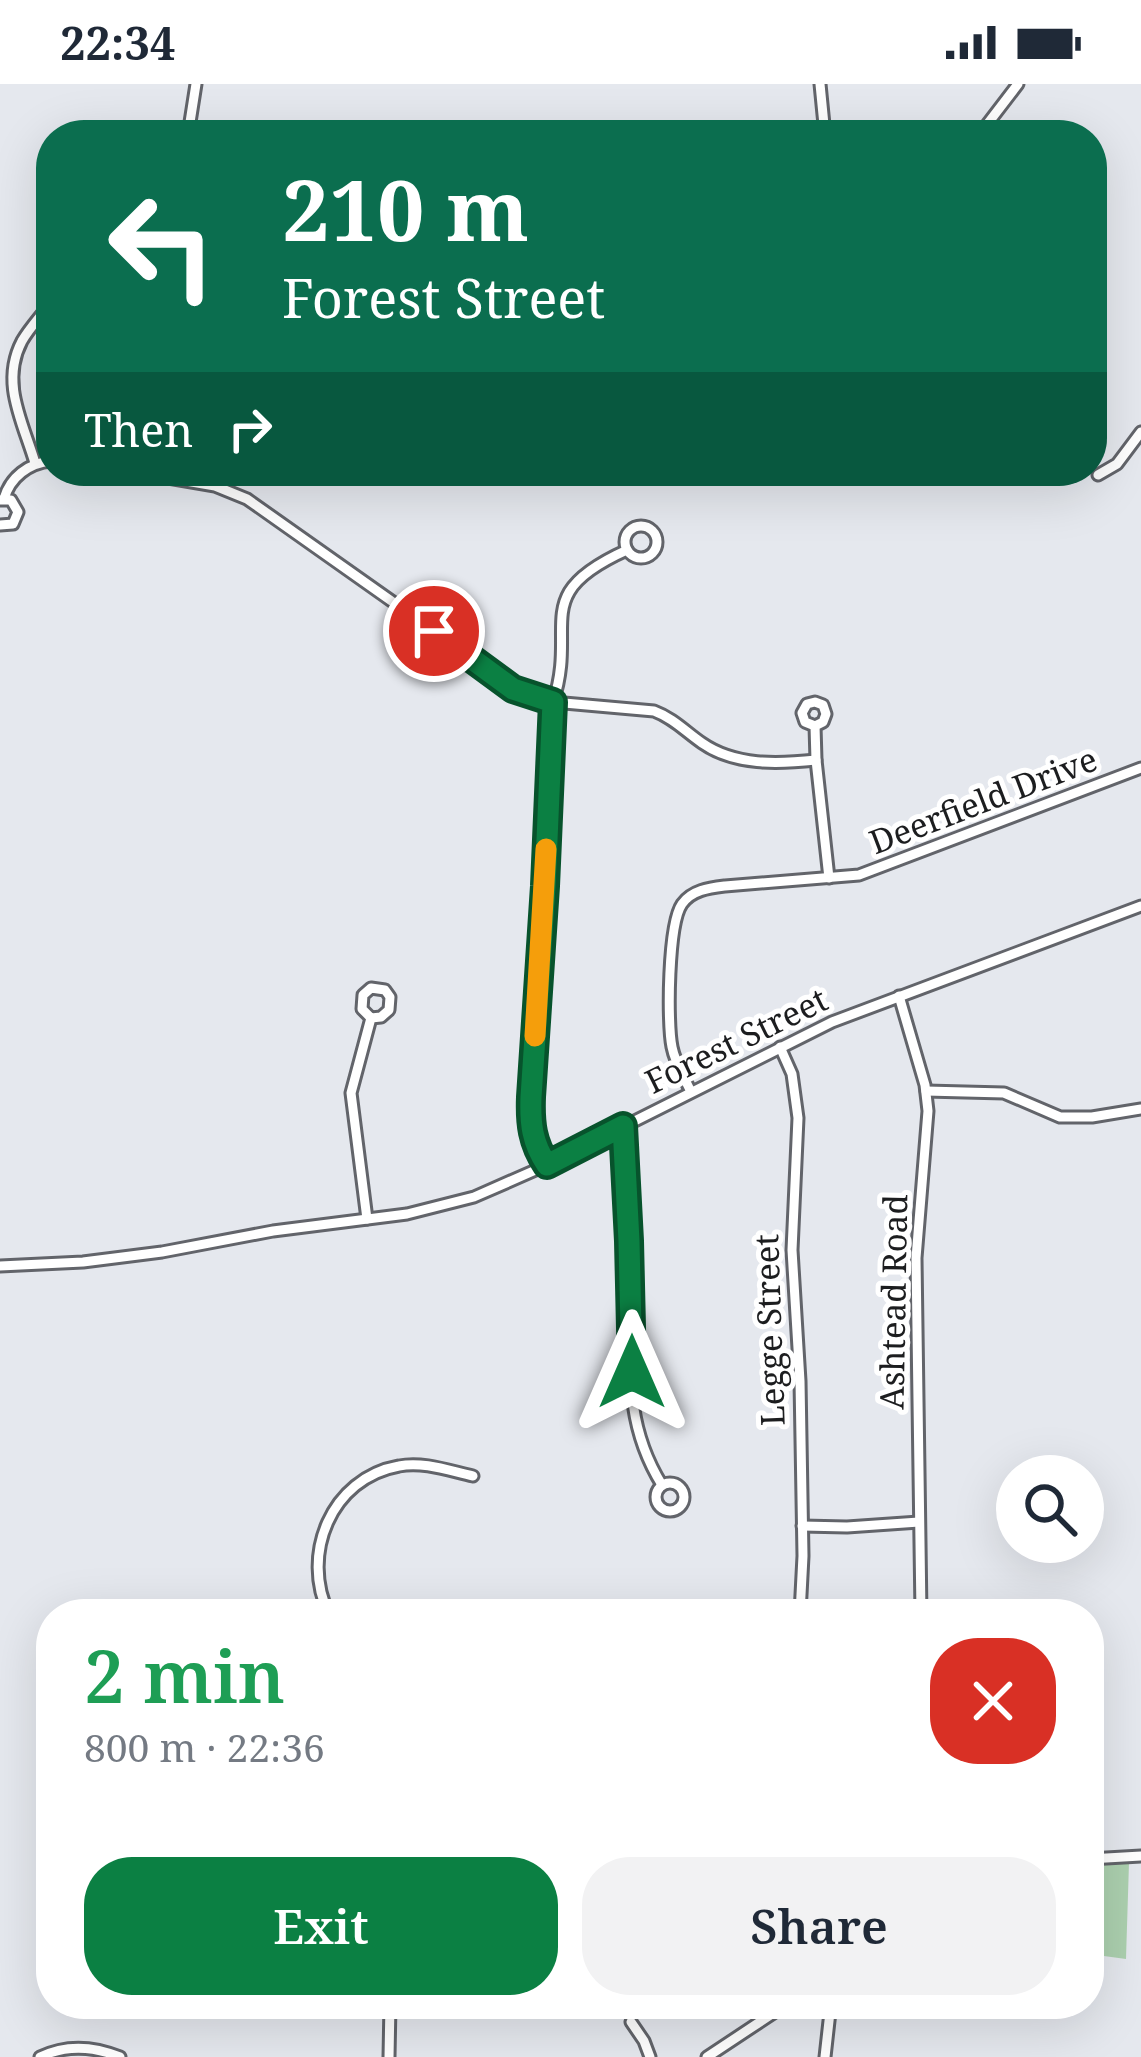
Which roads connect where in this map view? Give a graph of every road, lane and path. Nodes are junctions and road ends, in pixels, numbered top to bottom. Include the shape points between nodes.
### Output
1 (196, 84) edge
2 (820, 84) edge
3 (1018, 84) edge
4 (190, 120) edge
5 (824, 120) edge
6 (990, 120) edge
7 (36, 322) edge
8 (1141, 432) edge
9 (35, 463) joint
10 (1107, 470) edge
11 (209, 486) edge
12 (2, 499) edge
13 (0, 525) edge
14 (627, 550) dead end
15 (553, 702) junction
16 (815, 726) dead end
17 (816, 760) junction
18 (1141, 768) edge
19 (829, 878) junction
20 (1141, 906) edge
21 (898, 996) junction
22 (371, 1018) dead end
23 (780, 1047) junction
24 (691, 1091) junction
25 (926, 1091) junction
26 (1141, 1109) edge
27 (623, 1126) junction
28 (547, 1165) junction
29 (367, 1220) junction
30 (0, 1266) edge
31 (473, 1476) dead end
32 (662, 1485) dead end
33 (920, 1522) junction
34 (802, 1526) junction
35 (324, 1599) edge
36 (800, 1599) edge
37 (921, 1599) edge
38 (1141, 1856) edge
39 (1104, 1857) edge
40 (390, 2019) edge
41 (764, 2019) edge
42 (829, 2019) edge
43 (631, 2022) dead end
44 (40, 2057) edge
45 (120, 2057) edge
46 (389, 2057) edge
47 (650, 2057) edge
48 (707, 2057) edge
49 (825, 2057) edge

1 - 4 street
2 - 5 street
3 - 6 street
7 - 9 street via 12,373
8 - 10 street
9 - 12 street
11 - 15 street via 247,499 513,689
12 - 13 street via 18,515
14 - 15 street via 576,580 568,594
15 - 17 street via 654,711 734,758
15 - 28 street via 530,1110
16 - 17 street
17 - 19 street
18 - 19 street, Deerfield Drive via 887,866
19 - 24 street, Deerfield Drive via 708,888 682,904 669,1025
20 - 21 street, Forest Street
21 - 23 street, Forest Street
21 - 25 street, Ashtead Road
22 - 29 street via 351,1098
23 - 24 street, Forest Street
23 - 34 street, Legge Street via 798,1118 792,1250
24 - 27 street, Forest Street
25 - 26 street via 1004,1093 1060,1117
25 - 33 street, Ashtead Road via 916,1258
27 - 28 street, Forest Street
27 - 32 street via 632,1402 639,1440
28 - 29 street, Forest Street via 474,1197
29 - 30 street, Forest Street via 121,1257
31 - 35 street via 418,1465 370,1476 329,1519 319,1550
33 - 34 street
33 - 37 street, Ashtead Road
34 - 36 street, Legge Street
38 - 39 street
40 - 46 street
41 - 48 street
42 - 49 street
43 - 47 street
44 - 45 street via 72,2048

